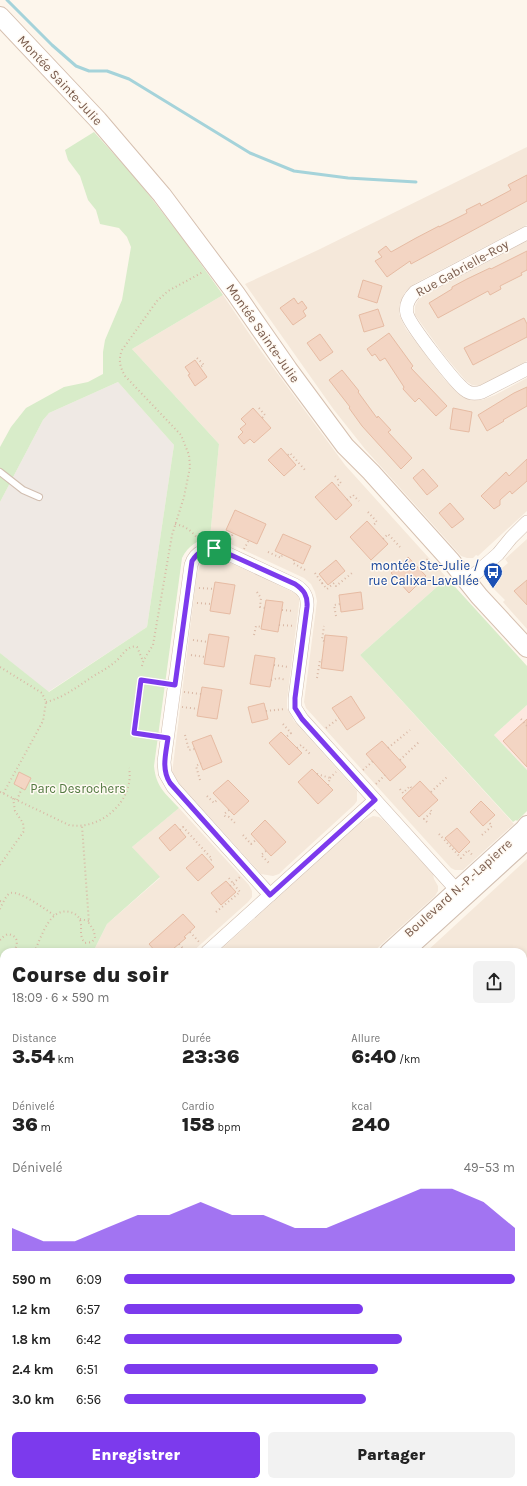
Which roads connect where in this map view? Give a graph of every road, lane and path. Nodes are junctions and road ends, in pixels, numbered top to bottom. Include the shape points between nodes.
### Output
1 (0, 16) edge
2 (527, 233) edge
3 (214, 265) junction
4 (198, 358) dead end
5 (200, 367) dead end
6 (527, 370) edge
7 (259, 408) dead end
8 (262, 418) dead end
9 (288, 455) dead end
10 (305, 470) dead end
11 (0, 472) edge
12 (335, 476) dead end
13 (336, 487) dead end
14 (39, 497) dead end
15 (348, 500) dead end
16 (359, 501) dead end
17 (368, 512) dead end
18 (527, 522) edge
19 (175, 524) junction
20 (372, 526) dead end
21 (233, 533) dead end
22 (383, 539) dead end
23 (249, 540) dead end
24 (201, 542) dead end
25 (228, 544) dead end
26 (400, 547) dead end
27 (243, 551) dead end
28 (268, 552) dead end
29 (282, 555) dead end
30 (431, 557) dead end
31 (294, 560) dead end
32 (418, 568) dead end
33 (305, 570) dead end
34 (315, 573) dead end
35 (352, 573) dead end
36 (467, 581) junction
37 (257, 592) dead end
38 (340, 604) dead end
39 (265, 608) dead end
40 (336, 616) dead end
41 (324, 626) dead end
42 (262, 627) dead end
43 (254, 635) dead end
44 (324, 641) dead end
45 (527, 648) edge
46 (322, 660) dead end
47 (143, 661) junction
48 (142, 666) dead end
49 (0, 667) edge
50 (317, 678) dead end
51 (175, 685) junction
52 (46, 702) junction
53 (339, 718) dead end
54 (521, 719) dead end
55 (283, 724) dead end
56 (527, 726) edge
57 (324, 730) dead end
58 (410, 730) dead end
59 (185, 735) dead end
60 (286, 737) dead end
61 (168, 738) junction
62 (420, 741) dead end
63 (297, 748) dead end
64 (388, 748) dead end
65 (195, 749) dead end
66 (311, 755) dead end
67 (400, 760) dead end
68 (373, 761) dead end
69 (201, 763) dead end
70 (129, 768) dead end
71 (361, 772) dead end
72 (317, 774) dead end
73 (385, 775) dead end
74 (13, 777) junction
75 (448, 777) dead end
76 (16, 779) dead end
77 (200, 780) dead end
78 (328, 785) dead end
79 (375, 786) dead end
80 (22, 788) dead end
81 (400, 789) dead end
82 (412, 789) dead end
83 (0, 792) edge
84 (431, 792) dead end
85 (3, 794) junction
86 (207, 796) dead end
87 (13, 798) junction
88 (218, 799) dead end
89 (17, 800) junction
90 (375, 800) junction
91 (429, 808) dead end
92 (229, 810) dead end
93 (488, 821) dead end
94 (426, 822) dead end
95 (236, 824) dead end
96 (82, 826) junction
97 (180, 830) dead end
98 (526, 832) edge
99 (439, 834) dead end
100 (242, 835) dead end
101 (482, 835) dead end
102 (256, 840) dead end
103 (465, 846) dead end
104 (468, 850) junction
105 (266, 851) dead end
106 (476, 860) dead end
107 (208, 861) dead end
108 (269, 864) dead end
109 (0, 865) edge
110 (242, 876) dead end
111 (228, 877) dead end
112 (233, 883) junction
113 (230, 886) dead end
114 (461, 894) junction
115 (270, 895) junction
116 (0, 900) edge
117 (4, 902) junction
118 (0, 909) edge
119 (216, 912) dead end
120 (54, 915) junction
121 (80, 919) junction
122 (89, 921) junction
123 (190, 932) dead end
124 (0, 940) edge
125 (179, 944) dead end
126 (16, 948) edge
127 (36, 948) edge
128 (182, 948) edge
129 (203, 948) edge
130 (205, 948) edge
131 (393, 948) edge
132 (410, 948) edge

1 - 3 main road, Montée Sainte-Julie via 135,162
2 - 6 street, Rue Gabrielle-Roy via 415,292 408,302 407,310 409,320 435,356 467,391 482,392
3 - 19 path via 168,292 157,302 119,356 125,376 181,435 189,455 190,467 184,497
3 - 36 main road, Montée Sainte-Julie via 345,446
4 - 5 path via 204,365
7 - 8 path via 266,415
9 - 10 path via 290,453
11 - 14 lane via 23,490
12 - 13 path via 341,483
15 - 16 path via 353,495
17 - 20 path via 377,522
18 - 36 street via 498,554
19 - 24 path via 186,527
19 - 47 path via 153,645
21 - 25 path
22 - 26 path via 388,534
23 - 27 path
28 - 29 path via 281,558
30 - 32 path
31 - 33 path via 293,563
34 - 35 path via 327,589 334,584 336,586
36 - 45 main road, Montée Sainte-Julie
37 - 39 path via 261,598 260,607
38 - 40 path via 334,605
41 - 44 path
42 - 43 path via 256,626
46 - 50 path
47 - 48 path
47 - 52 path via 134,646 116,662 59,699
49 - 52 path via 42,693
51 - 61 street
51 - 61 lane via 141,680 134,733
51 - 90 street via 191,565 198,553 217,549 297,585 304,592 307,602 295,698 296,711
52 - 74 path via 43,721
53 - 57 path
54 - 56 path
55 - 60 path via 292,733
58 - 64 path
59 - 65 path via 189,750
61 - 115 street via 164,768 170,783
62 - 67 path
63 - 66 path via 301,745
68 - 71 path
69 - 77 path via 196,766
70 - 96 path via 128,790 116,808 97,821
72 - 78 path via 330,778
73 - 79 path
74 - 76 path
74 - 85 path
75 - 84 path
80 - 89 path
81 - 82 path via 403,793 410,786
83 - 85 path
85 - 87 path
86 - 88 path via 214,803
87 - 89 path
87 - 109 path via 15,811 24,826 24,831
89 - 96 path via 69,825
90 - 114 street
90 - 115 street
91 - 94 path via 432,812 424,819
92 - 95 path via 224,814
93 - 101 path via 492,826
96 - 122 path
97 - 107 path via 183,827 198,843 212,859
98 - 114 street, Boulevard N.-P.-Lapierre
99 - 104 path via 461,858
100 - 102 path via 251,844
103 - 104 path
104 - 106 path
105 - 108 path via 261,855
110 - 112 path
111 - 112 path
112 - 113 path
112 - 119 path via 240,892
114 - 131 street, Boulevard N.-P.-Lapierre
114 - 132 street, Boulevard N.-P.-Lapierre
115 - 130 street
116 - 117 path
117 - 118 path
117 - 120 path via 11,893 18,894
120 - 121 path via 58,912 68,912
120 - 127 path
121 - 122 path
121 - 122 path via 80,936 85,943 92,942 95,938
123 - 129 path
124 - 126 path via 8,934 16,937
125 - 128 path

